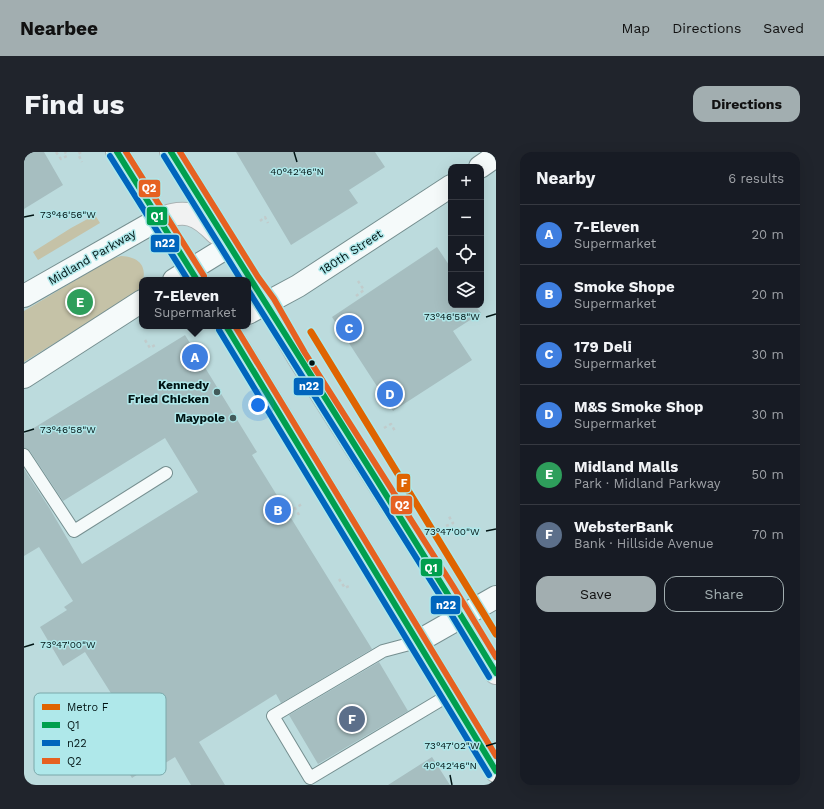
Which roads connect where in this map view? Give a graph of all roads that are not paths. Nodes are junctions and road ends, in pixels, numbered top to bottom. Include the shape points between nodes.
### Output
1 (117, 152) edge
2 (171, 152) edge
3 (496, 156) edge
4 (484, 164) edge
5 (448, 188) edge
6 (159, 219) junction
7 (230, 246) junction
8 (188, 276) edge
9 (250, 277) edge
10 (251, 278) edge
11 (24, 296) edge
12 (139, 303) edge
13 (267, 303) junction
14 (251, 311) edge
15 (228, 329) edge
16 (24, 377) edge
17 (24, 455) edge
18 (166, 473) dead end
19 (496, 597) edge
20 (461, 616) junction
21 (417, 642) junction
22 (496, 673) edge
23 (449, 695) junction
24 (494, 764) edge

1 - 6 main road
2 - 7 main road
3 - 4 street
5 - 13 street, 180th Street via 298,286
6 - 7 main road via 174,213 188,213 209,225
6 - 8 main road
6 - 11 street, Midland Parkway
7 - 8 street
7 - 9 main road
10 - 13 main road
12 - 16 street
13 - 14 street, 180th Street
13 - 20 main road via 298,357
15 - 21 main road
17 - 18 lane via 74,531
19 - 20 street
20 - 21 street
20 - 22 main road
21 - 23 main road
21 - 23 lane via 383,651 273,716 310,778
23 - 24 main road

